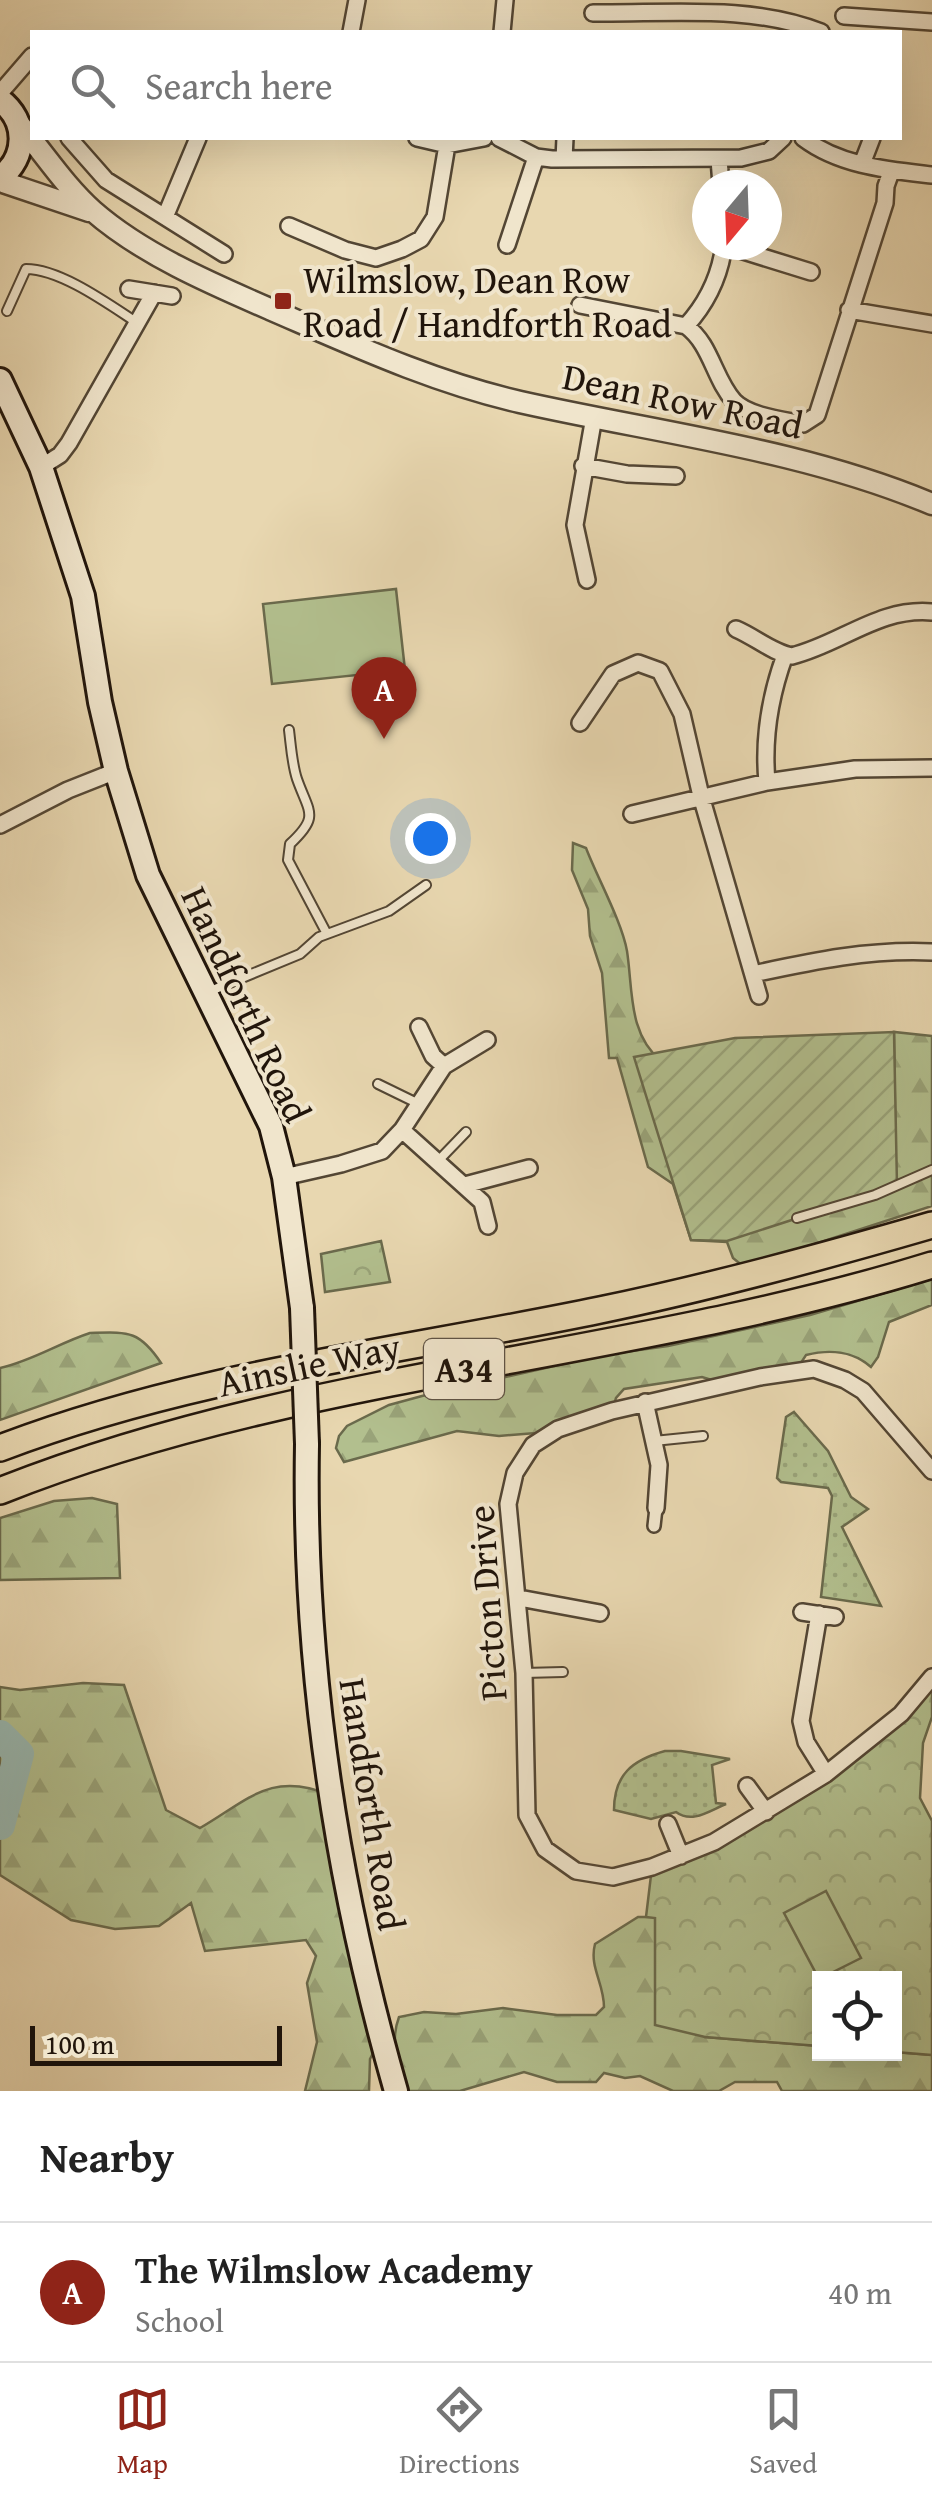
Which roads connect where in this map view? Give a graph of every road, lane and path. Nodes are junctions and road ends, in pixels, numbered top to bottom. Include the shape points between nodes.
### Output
1 (356, 0) edge
2 (505, 0) edge
3 (593, 13) dead end
4 (932, 22) edge
5 (350, 30) edge
6 (502, 30) edge
7 (816, 30) edge
8 (837, 30) edge
9 (30, 59) edge
10 (0, 97) edge
11 (19, 124) junction
12 (30, 138) edge
13 (32, 140) edge
14 (70, 140) edge
15 (197, 140) edge
16 (426, 140) edge
17 (473, 140) edge
18 (503, 140) edge
19 (565, 140) edge
20 (781, 140) edge
21 (808, 140) edge
22 (871, 140) edge
23 (447, 145) junction
24 (536, 157) junction
25 (564, 159) junction
26 (720, 159) junction
27 (862, 164) junction
28 (720, 170) edge
29 (891, 172) junction
30 (932, 174) edge
31 (0, 180) edge
32 (96, 214) junction
33 (165, 217) junction
34 (289, 226) dead end
35 (506, 246) dead end
36 (224, 254) dead end
37 (722, 260) edge
38 (772, 260) edge
39 (811, 272) dead end
40 (130, 289) dead end
41 (154, 293) junction
42 (172, 296) dead end
43 (580, 304) dead end
44 (8, 310) dead end
45 (849, 310) junction
46 (136, 322) junction
47 (932, 324) edge
48 (686, 326) junction
49 (0, 380) edge
50 (594, 417) junction
51 (584, 466) junction
52 (41, 467) junction
53 (676, 476) dead end
54 (932, 504) edge
55 (587, 580) dead end
56 (932, 612) edge
57 (736, 628) dead end
58 (784, 655) junction
59 (580, 723) dead end
60 (289, 730) dead end
61 (932, 768) edge
62 (116, 771) junction
63 (767, 782) junction
64 (701, 796) junction
65 (632, 814) dead end
66 (0, 825) edge
67 (426, 885) dead end
68 (327, 934) junction
69 (932, 952) edge
70 (753, 974) junction
71 (206, 992) junction
72 (759, 996) dead end
73 (419, 1026) dead end
74 (487, 1040) dead end
75 (444, 1066) junction
76 (378, 1084) dead end
77 (418, 1104) junction
78 (402, 1130) junction
79 (466, 1132) dead end
80 (438, 1162) junction
81 (529, 1168) dead end
82 (932, 1170) edge
83 (284, 1177) junction
84 (465, 1185) junction
85 (797, 1218) dead end
86 (932, 1225) edge
87 (488, 1226) dead end
88 (932, 1265) edge
89 (645, 1402) junction
90 (703, 1436) dead end
91 (654, 1441) junction
92 (0, 1448) edge
93 (932, 1470) edge
94 (0, 1491) edge
95 (656, 1508) joint
96 (654, 1526) dead end
97 (519, 1598) junction
98 (819, 1611) dead end
99 (605, 1614) dead end
100 (563, 1672) dead end
101 (524, 1673) junction
102 (932, 1677) edge
103 (826, 1774) junction
104 (747, 1786) dead end
105 (766, 1812) junction
106 (666, 1822) dead end
107 (681, 1856) junction
108 (396, 2091) edge

1 - 5 street
2 - 6 street
3 - 7 street via 756,16
4 - 8 street via 845,14
9 - 10 street
10 - 11 main road
11 - 12 street, Dean Row Road
11 - 31 main road via 17,160
13 - 32 street, Dean Row Road
14 - 33 street via 106,180
15 - 33 street
16 - 23 street
17 - 23 street
18 - 24 street
19 - 25 street
20 - 26 street via 769,151
21 - 27 street
22 - 27 street
23 - 34 street via 435,217 421,239 402,249 376,258
24 - 25 street
24 - 35 street
25 - 26 street
26 - 28 street
27 - 29 street
29 - 30 street
29 - 45 street
31 - 32 street, Dean Row Road
32 - 50 street, Dean Row Road via 242,298 389,362
33 - 36 street
37 - 48 street
38 - 39 street
40 - 41 street
41 - 42 street
41 - 46 street
43 - 48 street
44 - 46 lane via 26,270 40,269
45 - 47 street
45 - 48 street via 817,414 803,424 736,403
46 - 52 street via 69,443
49 - 52 main road, Handforth Road
50 - 51 street
50 - 54 street, Dean Row Road via 808,462
51 - 53 street
51 - 55 street via 575,524
52 - 62 main road, Handforth Road via 84,596
56 - 58 street via 879,618 802,654
57 - 58 street
58 - 63 street via 770,708
59 - 64 street via 613,674 638,662 660,671 682,714
60 - 68 lane via 310,816 290,844 288,860
61 - 63 street via 855,769
62 - 66 street
62 - 71 main road, Handforth Road via 148,874
63 - 64 street
64 - 65 street
64 - 70 street
67 - 68 lane via 389,911
68 - 71 lane via 300,954
69 - 70 street via 832,956
70 - 72 street
71 - 83 main road, Handforth Road via 271,1126
73 - 75 street
74 - 75 street
75 - 77 street
76 - 77 lane
77 - 78 street
78 - 80 street
78 - 83 street via 365,1158
79 - 80 lane
80 - 84 street
81 - 84 street
82 - 85 lane
83 - 108 main road, Handforth Road, bridge via 302,1308 306,1555 331,1810
84 - 87 street via 482,1202
86 - 92 highway, Ainslie Way / A34 via 617,1306 164,1394
88 - 94 highway, Ainslie Way / A34 via 762,1312 277,1406 112,1450
89 - 91 street
89 - 93 street, Picton Drive via 814,1369 863,1392
89 - 97 street, Picton Drive via 558,1429 524,1456 508,1504
90 - 91 lane
91 - 95 street
95 - 96 street
97 - 99 street
97 - 101 street, Picton Drive
98 - 103 street via 801,1721
100 - 101 lane
101 - 107 street, Picton Drive via 527,1815 546,1849 576,1871 600,1876
102 - 103 street, Picton Drive via 888,1726
103 - 105 street, Picton Drive
104 - 105 street
105 - 107 street, Picton Drive
106 - 107 street

